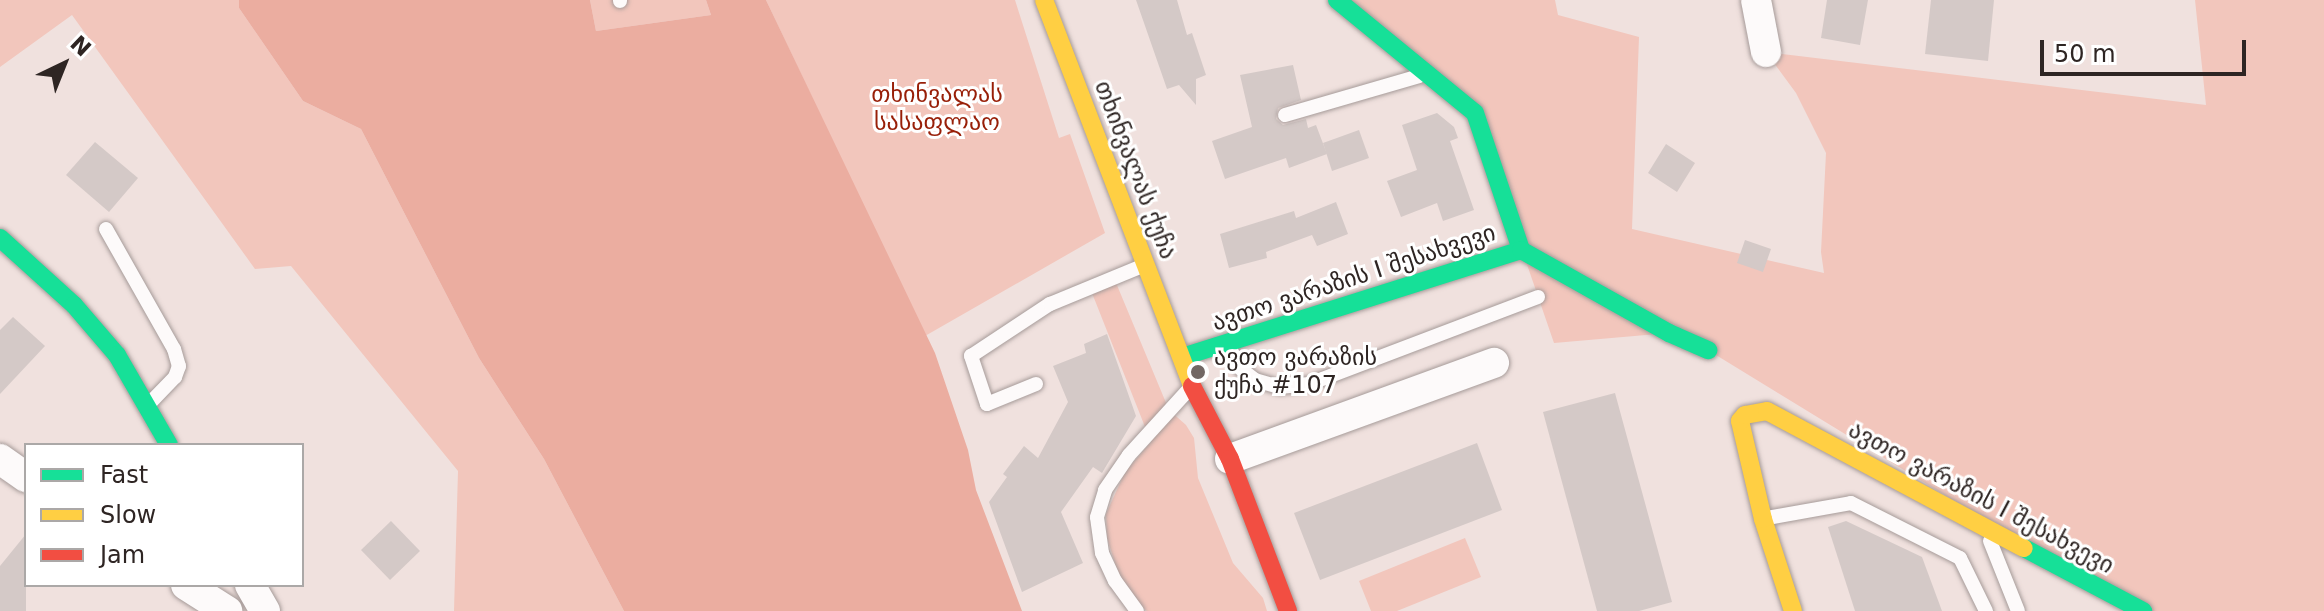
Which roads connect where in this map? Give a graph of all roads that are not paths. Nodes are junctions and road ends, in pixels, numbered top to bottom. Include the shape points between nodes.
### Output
1 (1044, 0) edge
2 (1337, 0) edge
3 (1756, 0) edge
4 (1766, 52) dead end
5 (1427, 74) junction
6 (1285, 115) dead end
7 (106, 229) dead end
8 (0, 238) edge
9 (1521, 250) junction
10 (1146, 265) junction
11 (1538, 297) dead end
12 (1228, 343) junction
13 (1708, 350) dead end
14 (1182, 357) junction
15 (1494, 363) dead end
16 (1036, 384) dead end
17 (1192, 386) junction
18 (146, 407) junction
19 (168, 443) edge
20 (0, 459) edge
21 (1230, 459) junction
22 (24, 476) edge
23 (1763, 519) junction
24 (1984, 526) junction
25 (189, 587) edge
26 (251, 587) edge
27 (227, 611) edge
28 (265, 611) edge
29 (1137, 611) edge
30 (1288, 611) edge
31 (1793, 611) edge
32 (1986, 611) edge
33 (2018, 611) edge
34 (2143, 611) edge

1 - 10 street, თხინვალას ქუჩა
2 - 5 street
3 - 4 street
5 - 6 lane
5 - 9 street via 1475,113
7 - 18 lane via 179,366
8 - 18 street via 74,305 117,355
9 - 12 street, ავთო ვარაზის I შესახვევი
9 - 13 street, ავთო ვარაზის I შესახვევი
10 - 14 street, თხინვალას ქუჩა
10 - 16 lane via 1050,304 971,356 987,404
11 - 12 lane via 1309,384 1280,387 1255,380 1232,356
12 - 14 street, ავთო ვარაზის I შესახვევი
14 - 17 street, თხინვალას ქუჩა
15 - 21 street
17 - 21 street, თხინვალას ქუჩა
17 - 29 lane via 1129,455 1105,490 1097,517 1102,553
18 - 19 street
20 - 22 street
21 - 30 street, თხინვალას ქუჩა
23 - 24 street, ავთო ვარაზის I შესახვევი via 1740,421 1767,411
23 - 31 street
23 - 32 lane via 1851,503 1960,558
24 - 33 lane
24 - 34 street, ავთო ვარაზის I შესახვევი
25 - 27 street
26 - 28 street

